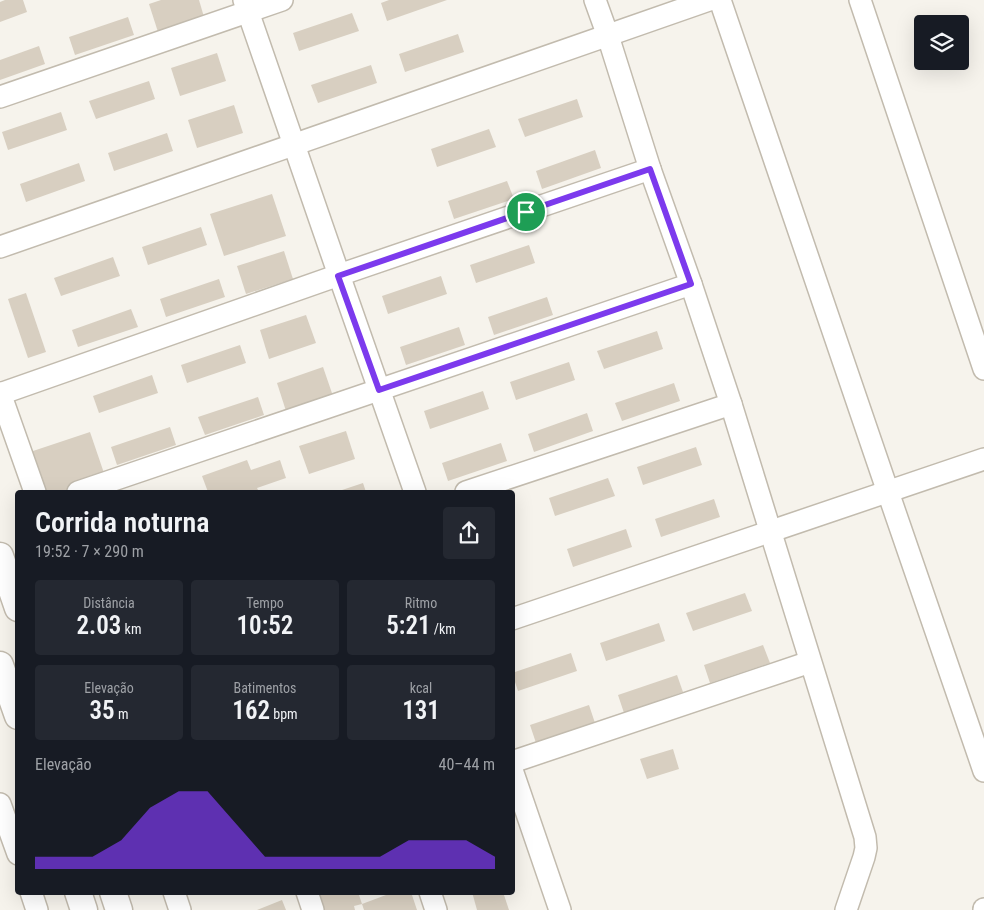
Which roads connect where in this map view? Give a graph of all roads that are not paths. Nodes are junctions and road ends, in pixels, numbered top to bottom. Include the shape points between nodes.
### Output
1 (282, 0) edge
2 (595, 0) edge
3 (709, 0) edge
4 (720, 0) edge
5 (860, 0) edge
6 (246, 6) edge
7 (608, 36) junction
8 (0, 97) edge
9 (294, 145) junction
10 (650, 169) junction
11 (0, 247) edge
12 (338, 276) junction
13 (691, 284) junction
14 (984, 369) edge
15 (379, 390) junction
16 (0, 394) edge
17 (731, 404) junction
18 (984, 459) edge
19 (34, 490) edge
20 (84, 490) edge
21 (414, 490) edge
22 (472, 490) edge
23 (888, 492) junction
24 (770, 531) junction
25 (0, 556) edge
26 (15, 599) edge
27 (515, 618) edge
28 (810, 662) junction
29 (0, 665) edge
30 (15, 708) edge
31 (515, 761) edge
32 (984, 771) edge
33 (515, 779) edge
34 (5, 804) edge
35 (15, 842) edge
36 (32, 895) edge
37 (79, 895) edge
38 (115, 895) edge
39 (175, 895) edge
40 (309, 895) edge
41 (431, 895) edge
42 (37, 910) edge
43 (84, 910) edge
44 (119, 910) edge
45 (180, 910) edge
46 (313, 910) edge
47 (436, 910) edge
48 (560, 910) edge
49 (846, 910) edge

1 - 6 street
2 - 7 street
3 - 7 street
4 - 23 street
5 - 14 street
6 - 8 street
6 - 9 street
7 - 9 street
7 - 10 street
9 - 11 street
9 - 12 street
10 - 12 street
10 - 13 street
12 - 15 street
12 - 16 street
13 - 15 street
13 - 17 street
15 - 20 street
15 - 21 street
16 - 19 street
17 - 22 street
17 - 24 street
18 - 23 street
23 - 24 street
23 - 32 street
24 - 27 street
24 - 28 street
25 - 26 street
28 - 31 street
28 - 49 street via 865,837 864,857
29 - 30 street
33 - 48 street
34 - 35 street
36 - 42 street
37 - 43 street
38 - 44 street
39 - 45 street
40 - 46 street
41 - 47 street

